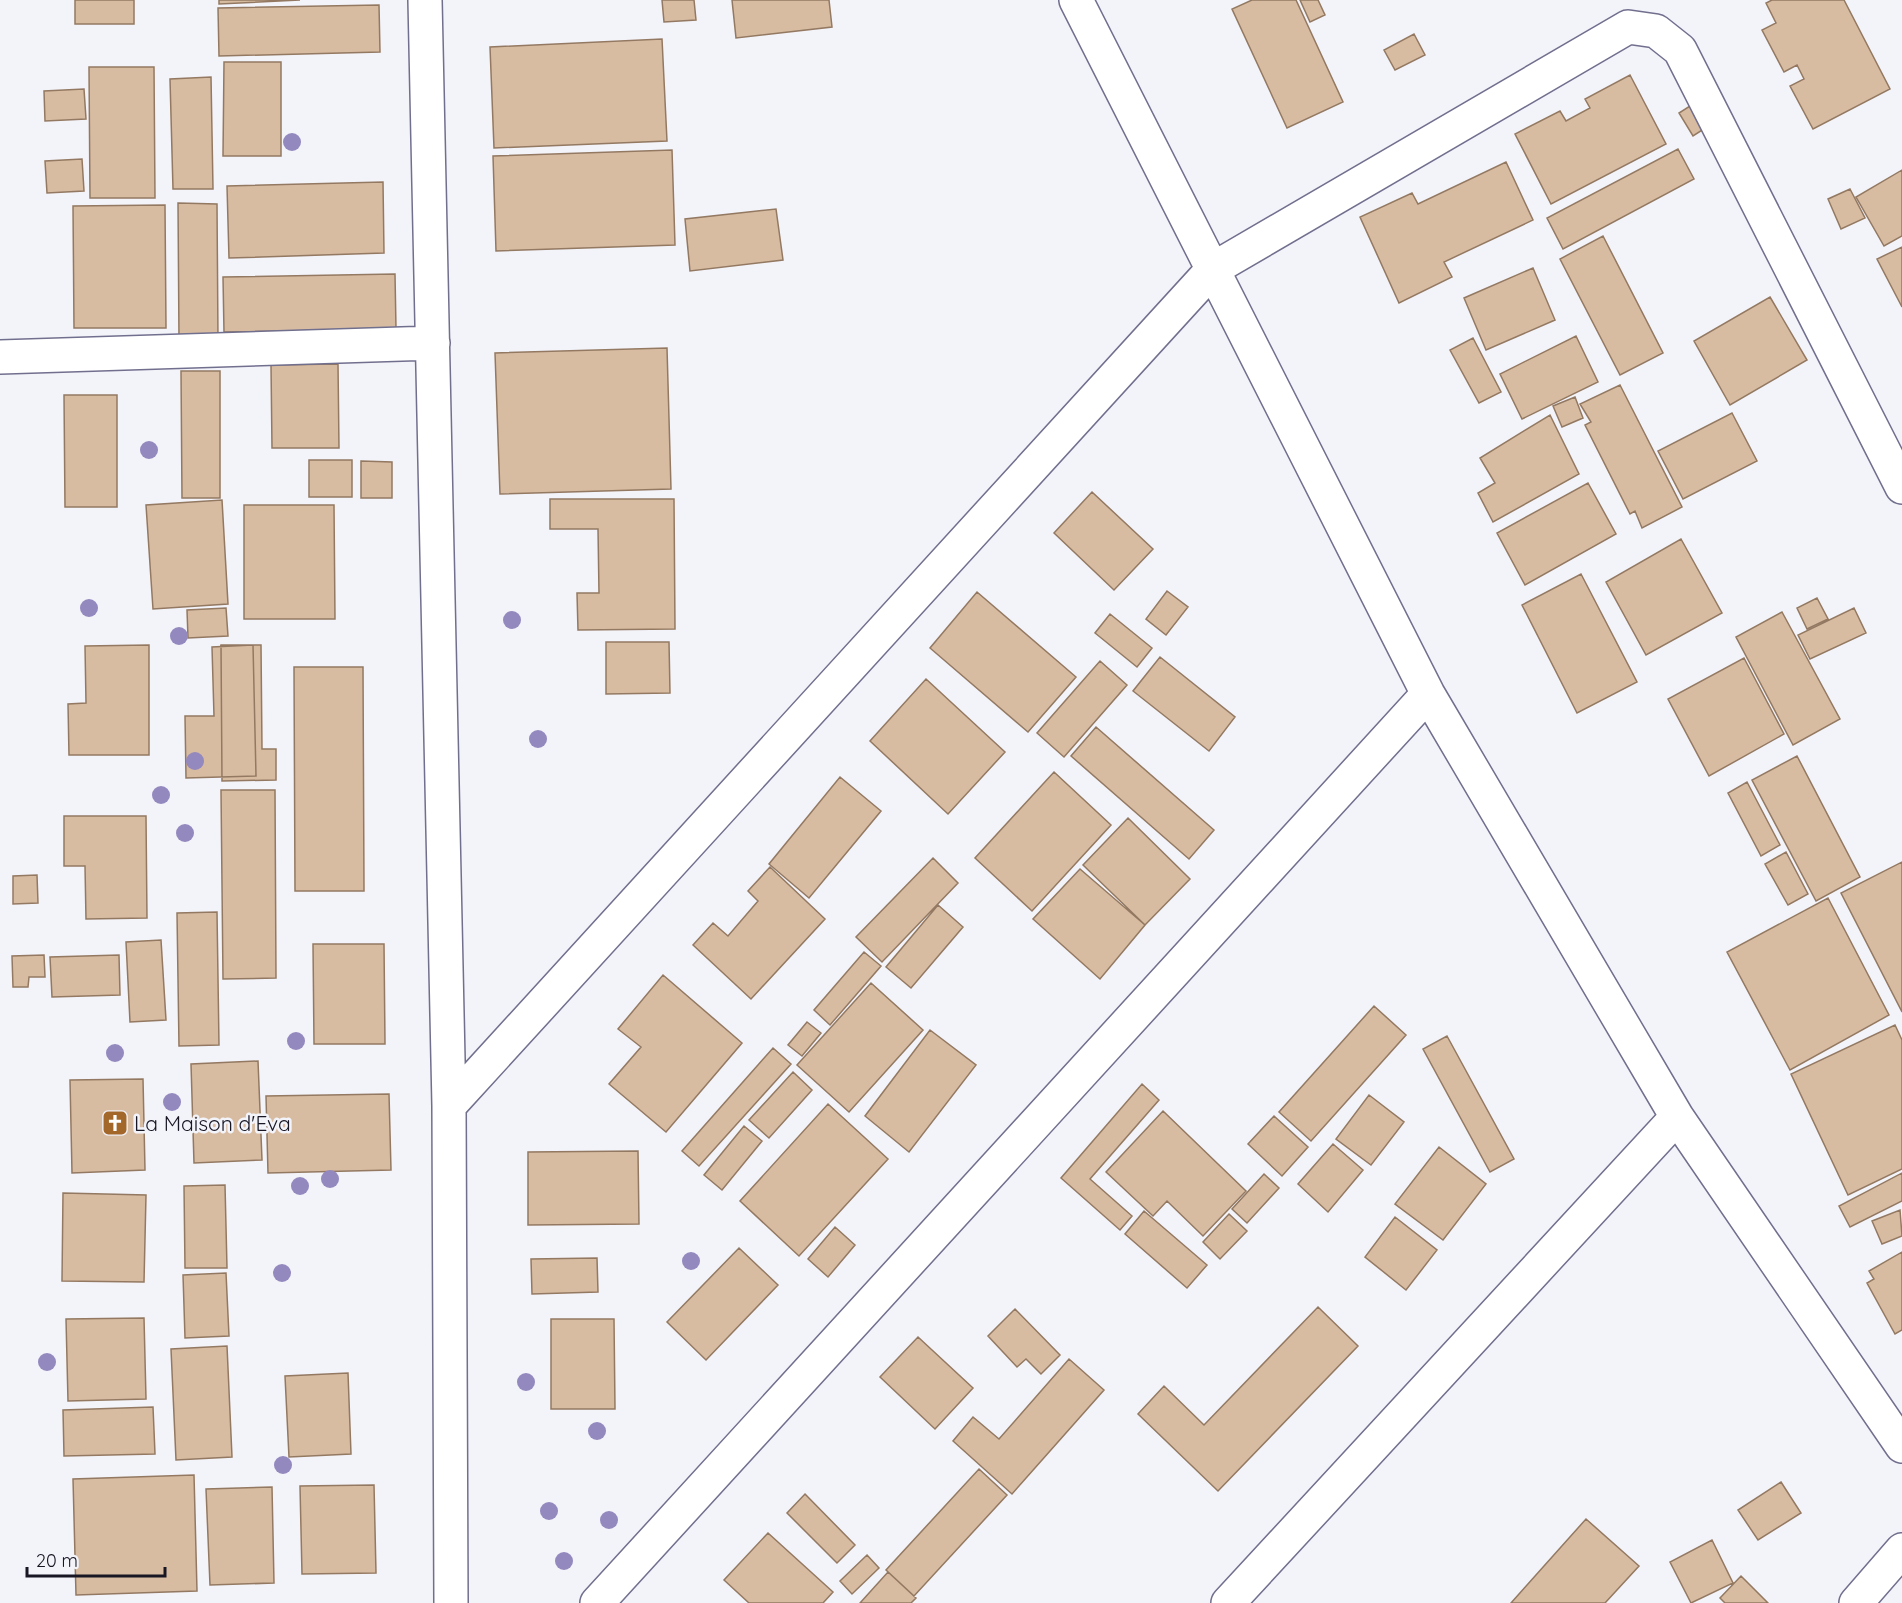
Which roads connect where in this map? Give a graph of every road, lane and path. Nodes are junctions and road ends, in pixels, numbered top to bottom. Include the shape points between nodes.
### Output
1 (425, 0) edge
2 (1076, 0) edge
3 (1213, 269) junction
4 (433, 343) junction
5 (0, 357) edge
6 (1902, 487) edge
7 (1428, 694) junction
8 (450, 1106) junction
9 (1677, 1117) junction
10 (1902, 1446) edge
11 (1902, 1550) edge
12 (451, 1603) edge
13 (597, 1603) edge
14 (1228, 1603) edge
15 (1856, 1603) edge

1 - 4 street
2 - 3 street
3 - 6 street via 1628,27 1656,31 1680,50
3 - 7 street
3 - 8 street
4 - 5 street
4 - 8 street
7 - 9 street
7 - 13 street
8 - 12 street
9 - 10 street
9 - 14 street
11 - 15 street

